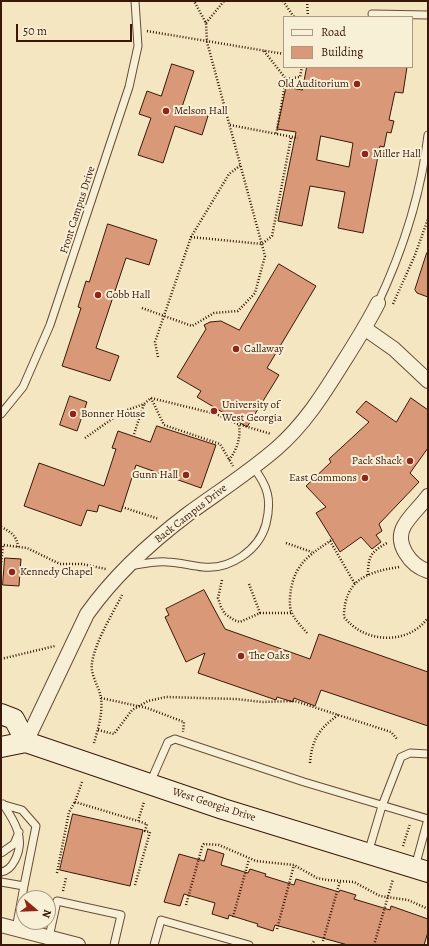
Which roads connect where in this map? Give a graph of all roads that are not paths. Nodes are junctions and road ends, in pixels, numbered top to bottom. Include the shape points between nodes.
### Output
1 (135, 1) edge
2 (372, 14) dead end
3 (428, 15) edge
4 (428, 135) edge
5 (384, 306) joint
6 (364, 328) junction
7 (428, 381) edge
8 (1, 414) edge
9 (253, 467) junction
10 (428, 496) edge
11 (130, 566) junction
12 (422, 568) edge
13 (1, 714) edge
14 (26, 742) junction
15 (1, 747) edge
16 (428, 754) edge
17 (147, 793) junction
18 (2, 804) edge
19 (382, 806) junction
20 (428, 819) edge
21 (19, 832) junction
22 (1, 853) edge
23 (368, 854) junction
24 (422, 870) edge
25 (1, 872) edge
26 (1, 882) edge
27 (24, 886) junction
28 (23, 890) edge
29 (1, 925) edge
30 (16, 929) edge
31 (20, 930) edge
32 (49, 937) junction
33 (78, 945) edge
34 (114, 945) edge
35 (154, 945) edge
36 (249, 945) edge

1 - 8 lane, Front Campus Drive via 138,46 127,95 50,325 23,387
2 - 3 lane
4 - 5 lane via 418,196
5 - 6 street, Back Campus Drive
6 - 7 street via 394,349
6 - 9 street, Back Campus Drive via 304,421 276,449
9 - 11 street, Back Campus Drive via 174,525
9 - 11 lane via 263,480 268,496 268,514 263,534 249,552 219,567 165,561
10 - 12 street via 403,527 401,539 410,560
11 - 14 street, Back Campus Drive via 87,614
13 - 14 street via 14,719
14 - 15 street
14 - 17 street, West Georgia Drive
16 - 19 lane via 410,753 401,757
17 - 19 lane via 168,742 175,740
17 - 23 street, West Georgia Drive via 223,809
18 - 21 lane
18 - 27 lane via 22,810 36,826
19 - 20 lane
19 - 23 lane
20 - 24 lane
21 - 22 lane via 14,844
21 - 25 lane via 19,853 9,869
23 - 24 street, West Georgia Drive
26 - 27 lane
27 - 28 lane
29 - 30 street
31 - 32 street
32 - 33 street
32 - 34 lane via 57,901 121,915
35 - 36 lane via 161,920

